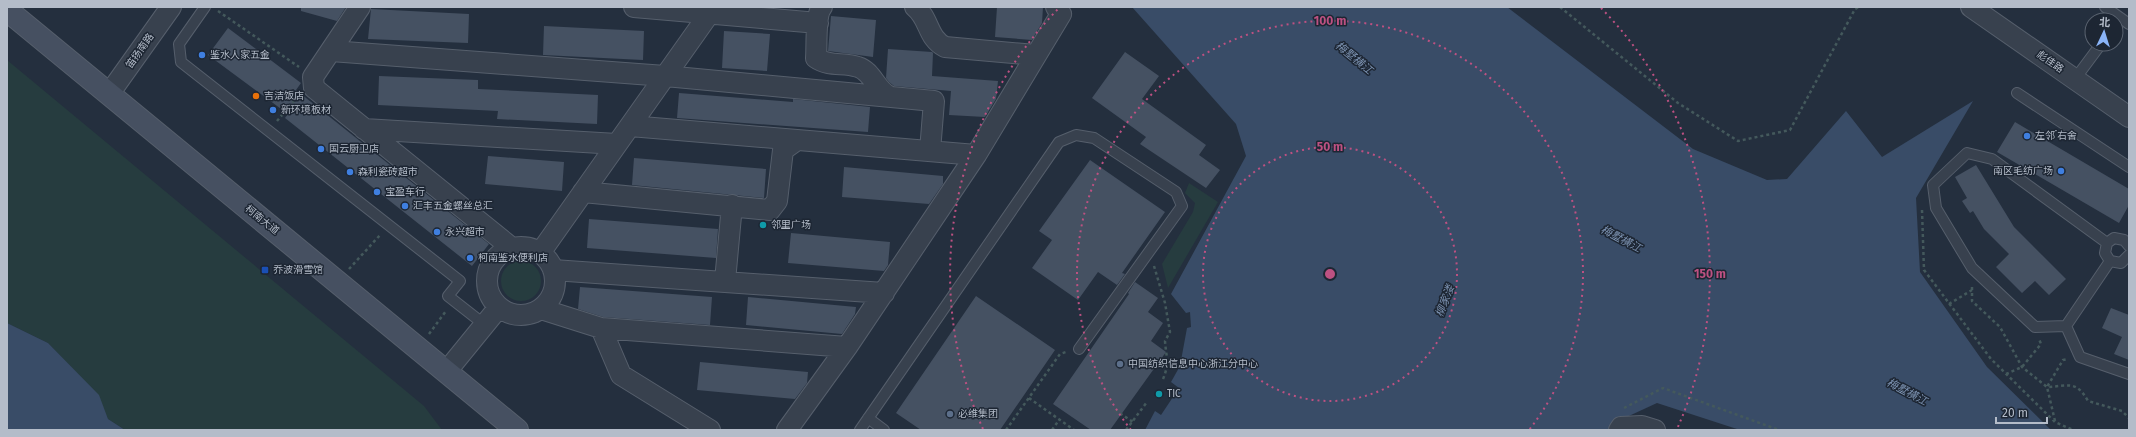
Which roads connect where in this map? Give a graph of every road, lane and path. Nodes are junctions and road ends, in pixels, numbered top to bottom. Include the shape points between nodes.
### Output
1 (171, 7) edge
2 (205, 7) edge
3 (213, 7) edge
4 (360, 7) edge
5 (634, 7) edge
6 (915, 7) edge
7 (1056, 7) edge
8 (1560, 7) edge
9 (1859, 7) edge
10 (1971, 7) edge
11 (7, 10) edge
12 (712, 10) edge
13 (820, 15) edge
14 (331, 51) junction
15 (2095, 52) edge
16 (1036, 55) junction
17 (665, 76) junction
18 (2075, 79) junction
19 (314, 83) junction
20 (2017, 93) dead end
21 (109, 94) junction
22 (889, 96) junction
23 (2129, 117) edge
24 (630, 126) junction
25 (364, 129) junction
26 (268, 130) junction
27 (797, 140) junction
28 (617, 144) junction
29 (930, 151) junction
30 (976, 155) junction
31 (2129, 167) edge
32 (1933, 185) junction
33 (583, 192) junction
34 (732, 205) junction
35 (389, 224) junction
36 (2127, 239) edge
37 (2107, 243) junction
38 (512, 248) junction
39 (540, 252) junction
40 (1148, 255) junction
41 (2129, 255) edge
42 (2110, 261) junction
43 (1972, 268) junction
44 (553, 270) junction
45 (725, 281) junction
46 (337, 282) junction
47 (1972, 290) junction
48 (884, 293) junction
49 (454, 301) junction
50 (1949, 304) junction
51 (500, 307) junction
52 (541, 309) junction
53 (485, 325) junction
54 (2066, 326) junction
55 (2035, 327) junction
56 (601, 328) junction
57 (847, 347) junction
58 (418, 348) junction
59 (1079, 349) joint
60 (2080, 357) junction
61 (2022, 367) junction
62 (446, 372) junction
63 (2006, 374) junction
64 (2129, 374) edge
65 (1163, 379) dead end
66 (2048, 387) junction
67 (1029, 398) junction
68 (1147, 402) dead end
69 (1622, 409) dead end
70 (1115, 410) dead end
71 (868, 418) junction
72 (2129, 418) edge
73 (1059, 420) junction
74 (1133, 422) junction
75 (2055, 422) junction
76 (517, 430) edge
77 (710, 430) edge
78 (787, 430) edge
79 (860, 430) edge
80 (884, 430) edge
81 (1006, 430) edge
82 (1052, 430) edge
83 (1074, 430) edge
84 (1126, 430) edge
85 (1618, 430) edge
86 (1656, 430) edge
87 (1779, 430) edge
88 (2073, 430) edge

1 - 21 street, 笛扬南路
2 - 26 lane via 179,44 181,62
3 - 19 path
4 - 14 street
5 - 12 street
6 - 16 street via 922,12 936,42 945,47
7 - 16 street via 1061,14
8 - 9 path via 1678,103 1738,141 1790,130 1855,9
10 - 18 street, 彪佳路
11 - 21 main road, 柯南大道
12 - 13 street
12 - 17 street
13 - 22 street via 816,58 823,63 859,67 867,72 882,93
14 - 17 street
14 - 19 street
15 - 18 lane
16 - 30 street
17 - 22 street
17 - 24 street
18 - 23 street, 彪佳路
19 - 25 street
19 - 26 path via 304,88
20 - 31 lane
21 - 46 main road, 柯南大道
22 - 29 street via 934,101
24 - 27 street
24 - 28 street
25 - 28 street
25 - 38 street
26 - 35 lane
27 - 29 street
27 - 34 street via 783,150 777,201 770,210
28 - 33 street
29 - 30 street
30 - 48 street
32 - 37 lane via 1967,153 1992,159
32 - 43 lane via 1936,208
32 - 50 path via 1921,198 1924,270
33 - 34 street
33 - 39 street
34 - 45 street
35 - 46 path
35 - 49 lane via 460,281 448,296
36 - 37 lane via 2114,238
37 - 42 lane via 2105,253
38 - 39 street via 532,248
38 - 51 street via 502,252 489,269 488,290 492,300
39 - 44 street
40 - 59 lane
40 - 65 path via 1166,303 1170,332 1165,341 1168,362
40 - 71 lane via 1182,206 1176,192 1094,138 1076,135 1059,142
41 - 42 lane via 2121,263
42 - 54 lane
43 - 47 path
43 - 55 lane
44 - 45 street
44 - 52 street via 553,291
45 - 48 street
46 - 58 main road, 柯南大道
47 - 50 path
47 - 61 path via 1972,301 2000,327
48 - 57 street
49 - 53 lane
49 - 58 path
50 - 63 path via 1991,359
51 - 52 street via 509,313 520,315 531,314
51 - 53 street
52 - 56 street
53 - 62 street
54 - 55 lane
54 - 60 lane
55 - 61 path via 2041,344
56 - 57 street
56 - 77 street via 622,375
57 - 78 street
58 - 62 main road, 柯南大道
59 - 67 path via 1060,354
60 - 64 lane
60 - 66 path via 2063,360
61 - 63 path
61 - 66 path
62 - 76 main road, 柯南大道
63 - 75 path
66 - 72 path via 2074,385 2081,389 2088,401 2122,411
66 - 75 path
67 - 73 path
67 - 81 path
68 - 74 path
69 - 87 path via 1663,388
70 - 74 path
71 - 79 lane
71 - 80 lane
73 - 82 path
73 - 83 path
74 - 84 path
75 - 88 path
85 - 86 street via 1621,427 1642,426

